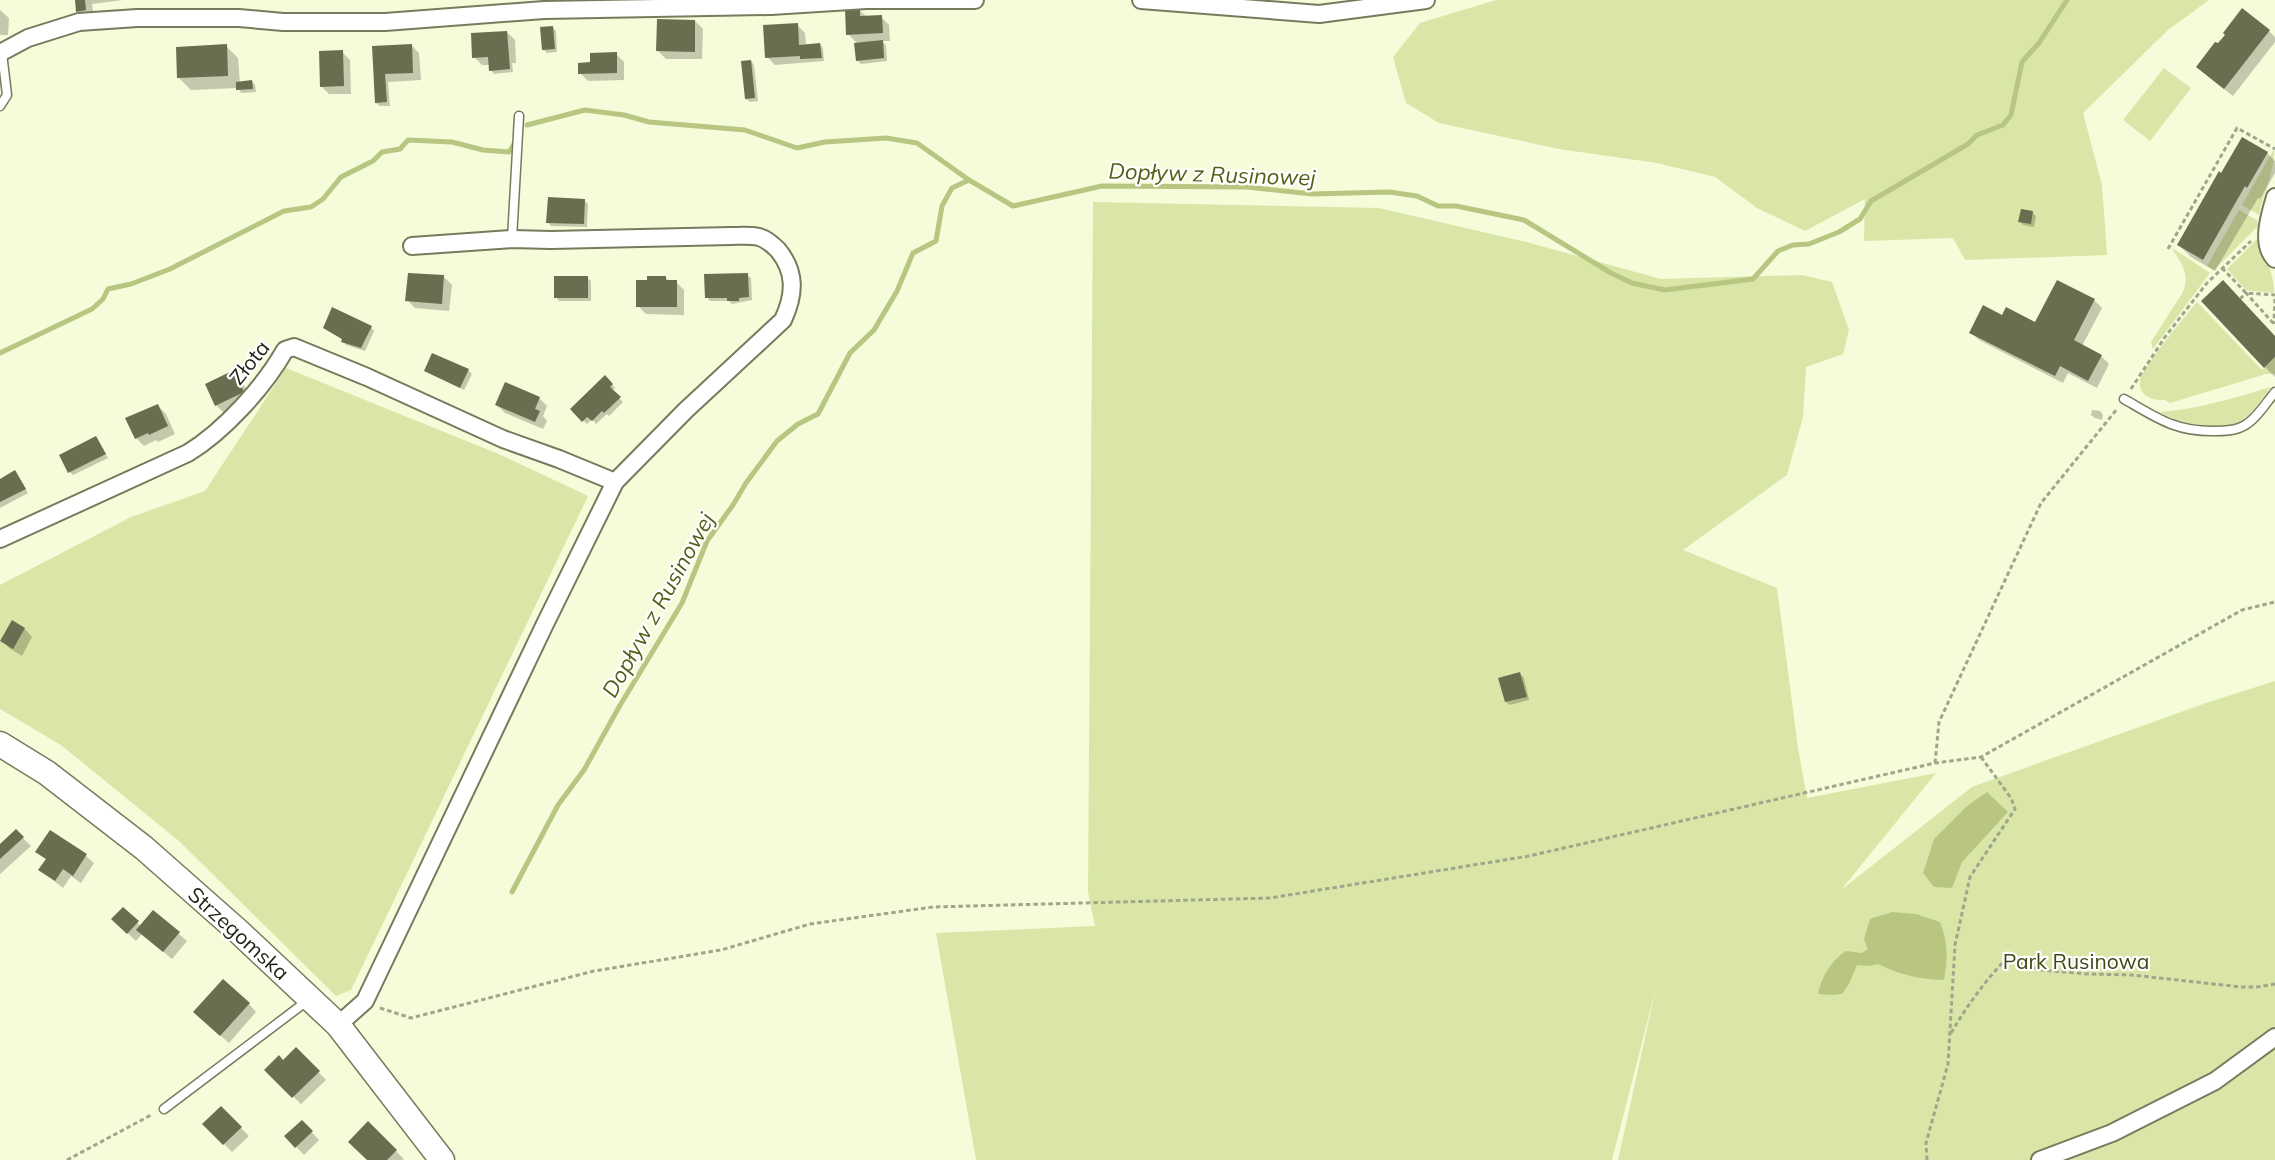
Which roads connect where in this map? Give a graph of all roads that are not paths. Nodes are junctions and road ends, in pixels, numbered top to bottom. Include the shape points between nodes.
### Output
1 (975, 0) edge
2 (1141, 0) edge
3 (1426, 0) edge
4 (1, 53) edge
5 (0, 106) edge
6 (519, 116) dead end
7 (2275, 196) edge
8 (512, 239) junction
9 (412, 246) dead end
10 (2275, 259) edge
11 (2275, 392) edge
12 (2124, 399) road end
13 (615, 482) junction
14 (0, 539) edge
15 (0, 744) edge
16 (310, 999) junction
17 (338, 1026) junction
18 (2275, 1037) edge
19 (164, 1108) road end
20 (442, 1160) edge
21 (2040, 1160) edge

1 - 4 street via 544,10 385,22 170,17 79,22 28,38
2 - 3 street via 1319,14
4 - 5 lane via 8,95
6 - 8 lane
7 - 10 street via 2266,226
8 - 9 street
8 - 13 street via 760,237 787,261 793,280 790,306 783,320
11 - 12 lane via 2241,428 2228,431 2196,432 2175,427
13 - 14 street, Złota via 503,439 294,347 285,350 272,374 208,441
13 - 17 street via 364,1001
15 - 16 main road, Strzegomska via 47,773 144,848
16 - 17 main road, Strzegomska
16 - 19 lane
17 - 20 main road, Strzegomska
18 - 21 street via 2215,1081 2112,1133

